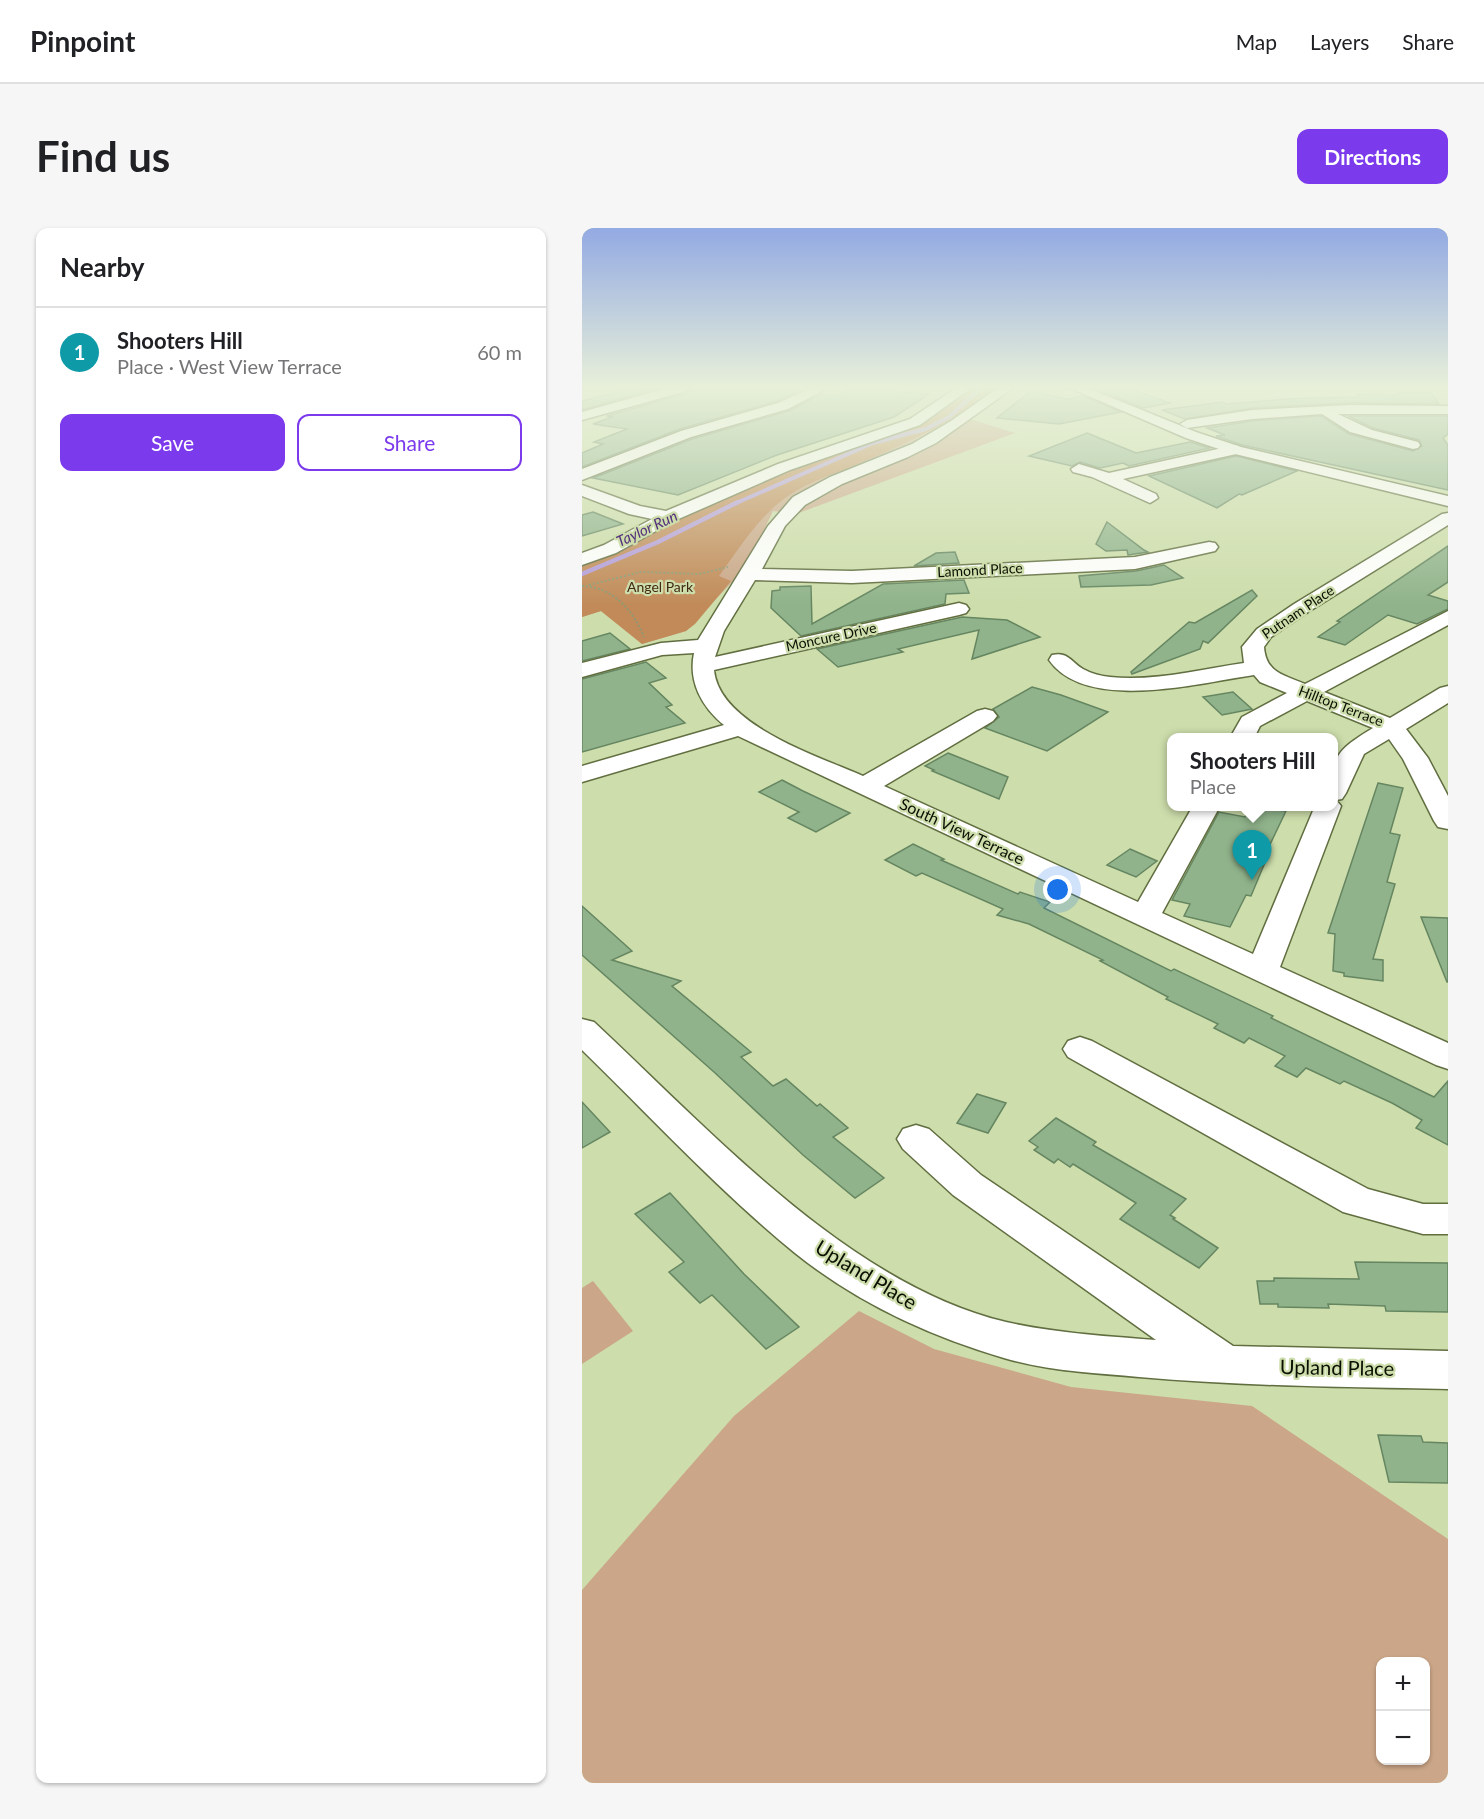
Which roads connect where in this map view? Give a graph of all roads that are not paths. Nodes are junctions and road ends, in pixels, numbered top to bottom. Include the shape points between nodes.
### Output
1 (619, 461) edge
2 (802, 461) edge
3 (884, 461) edge
4 (1187, 461) edge
5 (1280, 461) edge
6 (1079, 469) dead end
7 (582, 475) edge
8 (1111, 477) junction
9 (582, 490) edge
10 (1150, 498) dead end
11 (1448, 501) edge
12 (668, 517) junction
13 (1448, 519) edge
14 (1209, 546) dead end
15 (582, 559) edge
16 (741, 570) junction
17 (959, 609) dead end
18 (1448, 616) edge
19 (705, 656) junction
20 (1060, 660) dead end
21 (1257, 668) junction
22 (582, 670) edge
23 (1303, 692) junction
24 (1448, 693) edge
25 (985, 716) dead end
26 (1392, 727) junction
27 (739, 728) junction
28 (1244, 733) edge
29 (582, 774) edge
30 (1338, 783) edge
31 (866, 786) junction
32 (1205, 811) edge
33 (1326, 811) edge
34 (1448, 821) edge
35 (1144, 917) junction
36 (1262, 972) junction
37 (582, 1030) edge
38 (1080, 1049) dead end
39 (1448, 1057) edge
40 (916, 1139) dead end
41 (1448, 1219) edge
42 (1226, 1365) junction
43 (1448, 1370) edge

1 - 7 street
2 - 12 street
3 - 16 street via 799,501
4 - 8 street
5 - 11 street
6 - 8 street
8 - 10 street via 1117,484
9 - 12 street via 652,516
12 - 15 street via 610,549
13 - 21 street, Putnam Place via 1264,633 1253,647
14 - 16 street, Lamond Place via 1135,563 852,577
16 - 19 street
17 - 19 street, Moncure Drive
18 - 23 street
19 - 22 street, Moncure Drive via 661,649
19 - 27 street, South View Terrace via 707,690
20 - 21 street via 1065,669 1078,675 1118,685
21 - 23 street, Hilltop Terrace
23 - 26 street, Hilltop Terrace
23 - 28 street via 1250,722
24 - 26 street
25 - 31 street
26 - 30 street via 1354,750
26 - 34 street, Hilltop Terrace via 1415,758
27 - 29 street
27 - 31 street, South View Terrace
31 - 35 street, South View Terrace
32 - 35 street
33 - 36 street
35 - 36 street, South View Terrace
36 - 39 street, South View Terrace
37 - 42 street, Upland Place via 743,1184 810,1242 867,1280 930,1314 1005,1340 1069,1352
38 - 41 street via 1357,1201 1422,1219
40 - 42 street via 967,1185
42 - 43 street, Upland Place

